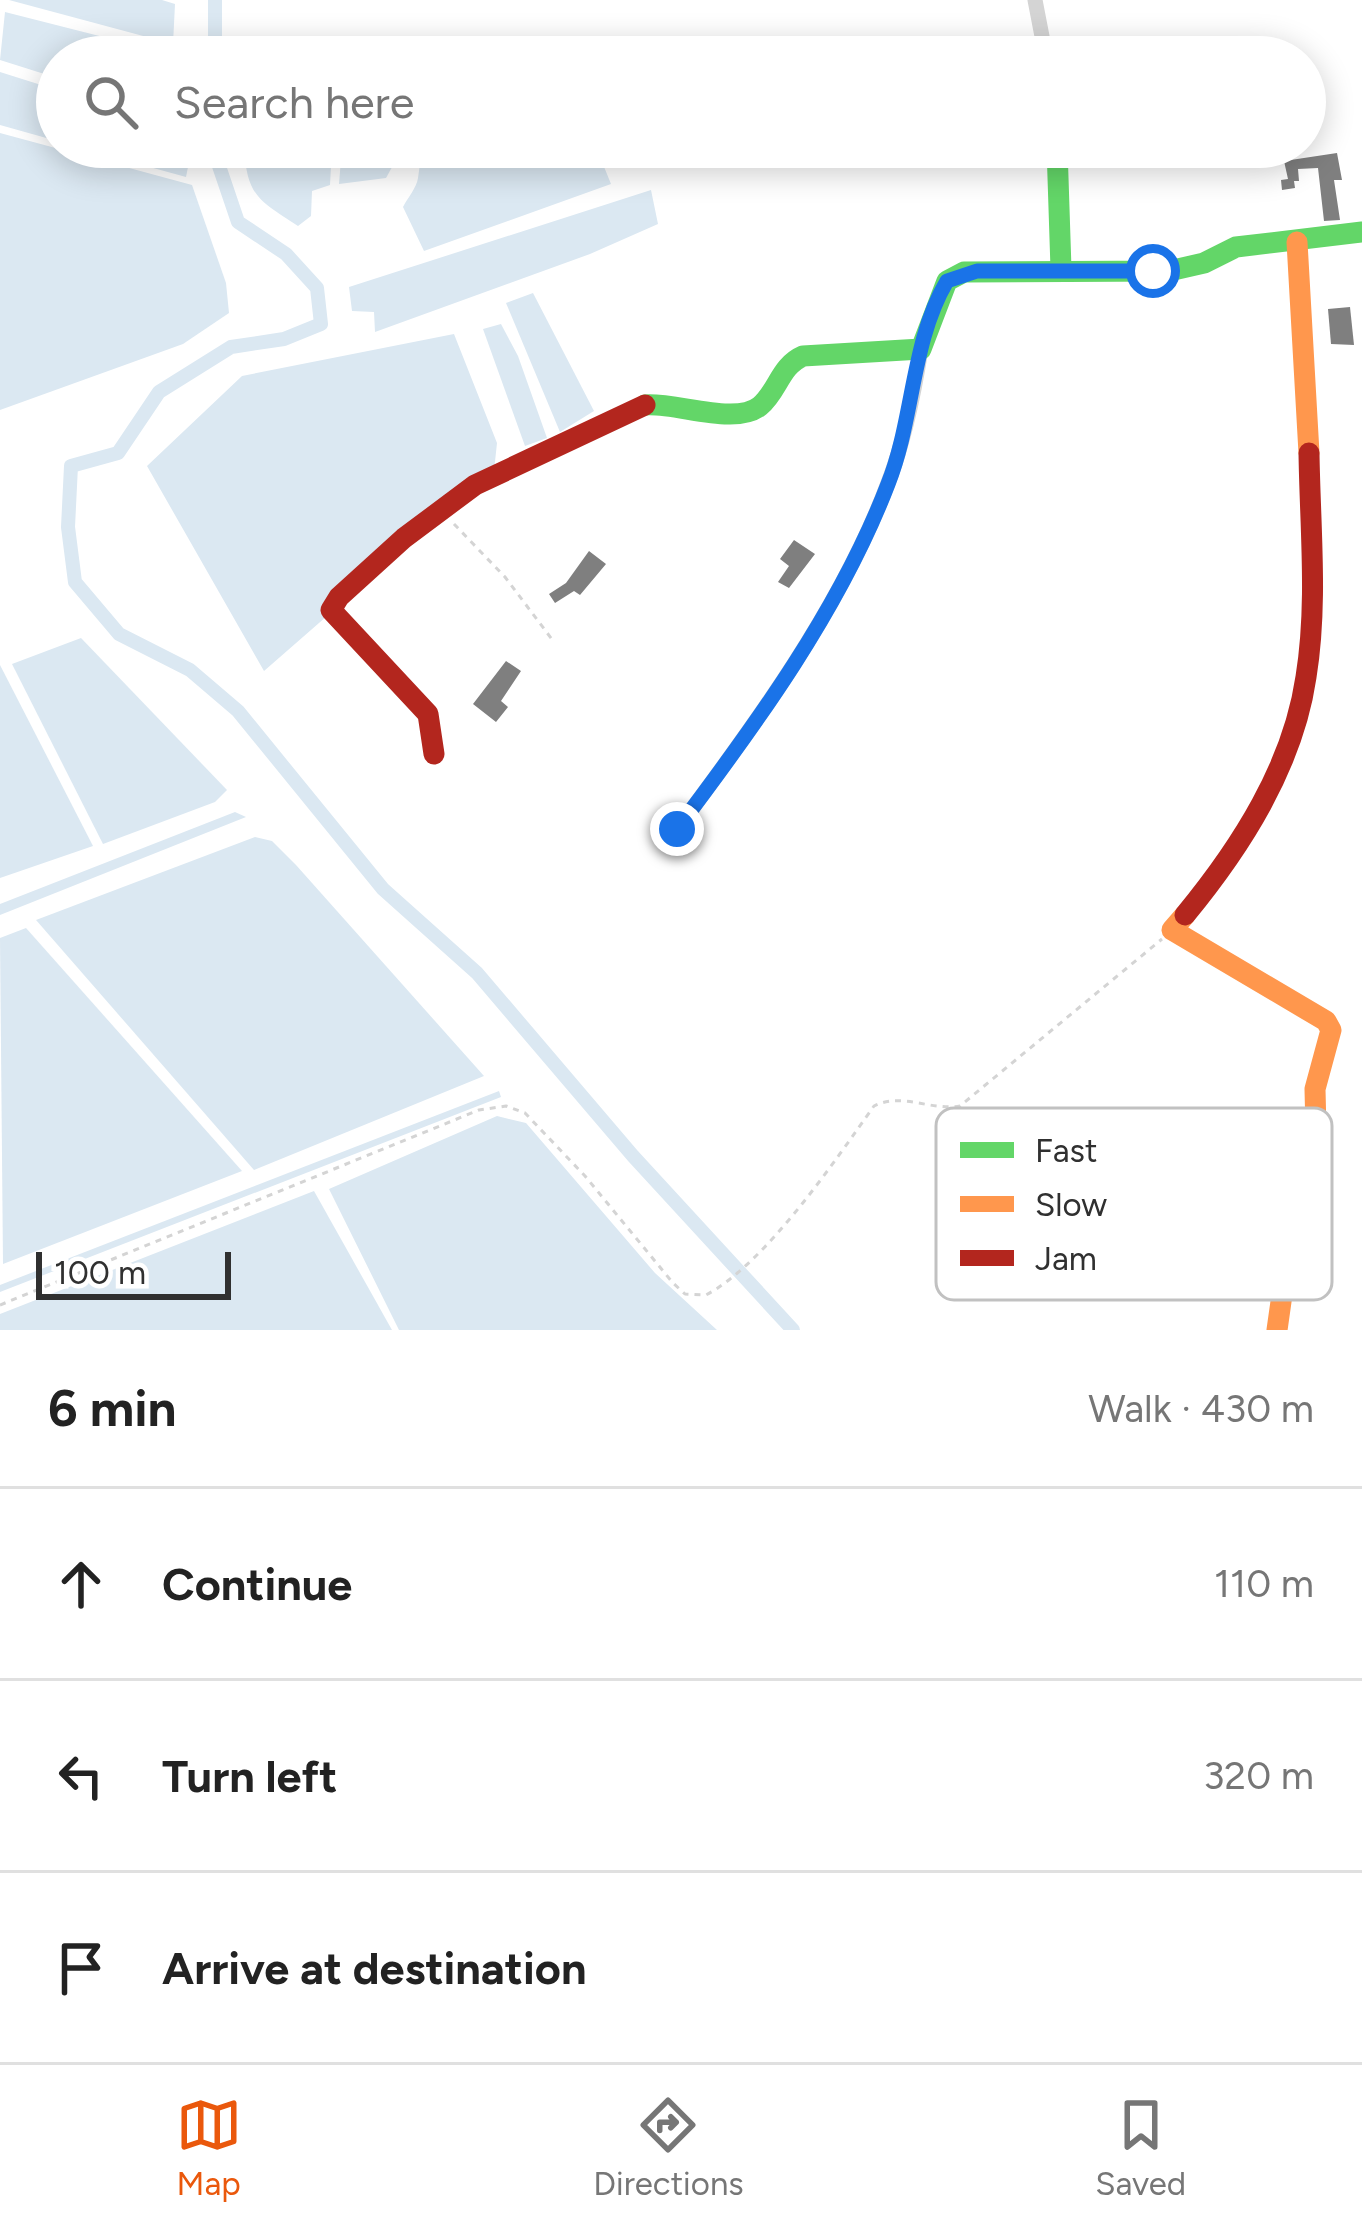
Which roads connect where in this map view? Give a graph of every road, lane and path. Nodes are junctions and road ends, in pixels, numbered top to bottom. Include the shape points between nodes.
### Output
1 (1035, 0) edge
2 (1042, 36) edge
3 (1058, 168) edge
4 (1362, 232) edge
5 (1297, 242) junction
6 (1061, 269) junction
7 (921, 349) junction
8 (440, 510) junction
9 (554, 642) dead end
10 (434, 754) dead end
11 (677, 829) dead end
12 (1172, 930) junction
13 (1315, 1108) edge
14 (1281, 1300) edge
15 (0, 1305) edge
16 (1277, 1330) edge

1 - 2 street
3 - 6 street
4 - 5 street
5 - 6 street via 1236,247 1169,271
5 - 12 street via 1311,433 1305,685 1268,787
6 - 7 street via 954,276
7 - 8 street via 803,356 789,362 752,411 649,404 475,485
7 - 11 street via 904,433 862,538 814,630
8 - 9 path
8 - 10 street via 331,610 428,714
12 - 13 street via 1326,1021 1331,1030
12 - 15 path via 960,1106 874,1106 821,1179 716,1290 695,1296 673,1283 585,1176 525,1113 506,1106 479,1110
14 - 16 street

